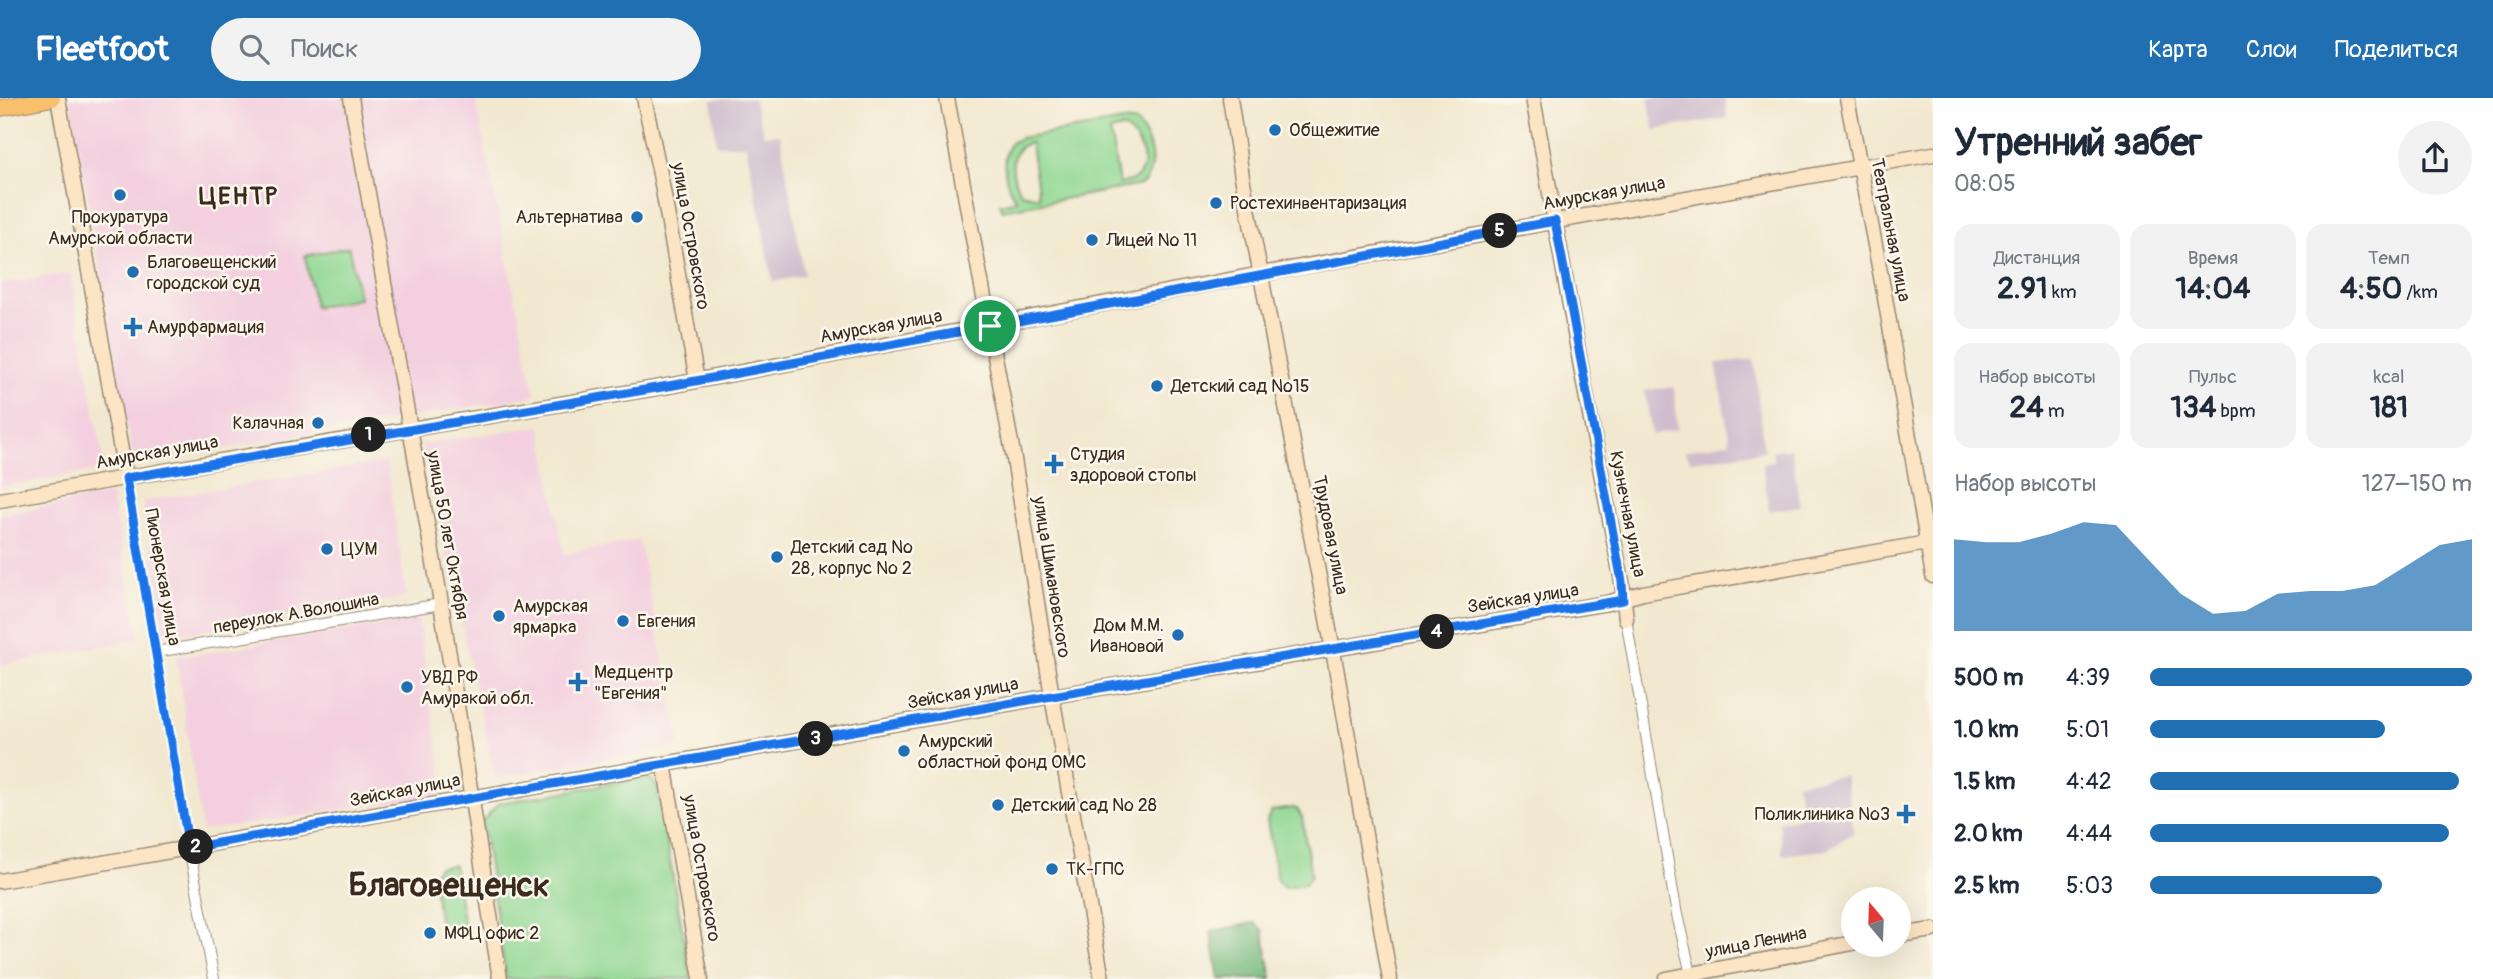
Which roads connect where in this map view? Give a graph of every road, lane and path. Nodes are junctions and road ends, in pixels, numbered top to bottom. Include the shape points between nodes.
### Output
1 (52, 98) edge
2 (58, 98) edge
3 (351, 98) edge
4 (644, 98) edge
5 (947, 98) edge
6 (1230, 98) edge
7 (1534, 98) edge
8 (1847, 98) edge
9 (0, 108) edge
10 (1933, 154) edge
11 (1858, 166) junction
12 (1555, 221) junction
13 (1261, 274) junction
14 (990, 326) junction
15 (697, 381) junction
16 (411, 428) junction
17 (126, 478) junction
18 (0, 500) edge
19 (1930, 542) edge
20 (1933, 576) edge
21 (1623, 600) junction
22 (441, 604) junction
23 (1626, 619) joint
24 (1333, 650) junction
25 (156, 652) junction
26 (1052, 696) junction
27 (664, 764) junction
28 (471, 797) junction
29 (189, 848) junction
30 (0, 881) edge
31 (1933, 929) edge
32 (1911, 933) edge
33 (1841, 946) edge
34 (1692, 977) edge
35 (214, 979) edge
36 (500, 979) edge
37 (701, 979) edge
38 (1102, 979) edge
39 (1390, 979) edge
40 (1666, 979) edge

1 - 9 main road
2 - 17 street, Пионерская улица
3 - 16 street, улица 50 лет Октября
4 - 15 street, улица Островского
5 - 14 street, улица Шимановского
6 - 13 street, Трудовая улица
7 - 12 street, Кузнечная улица
8 - 11 street, Театральная улица
10 - 11 street, Амурская улица
11 - 12 street, Амурская улица
11 - 19 street, Театральная улица
12 - 13 street, Амурская улица
12 - 21 street, Кузнечная улица
13 - 14 street, Амурская улица
13 - 24 street, Трудовая улица
14 - 15 street, Амурская улица
14 - 26 street, улица Шимановского
15 - 16 street, Амурская улица
16 - 17 street, Амурская улица
16 - 22 street, улица 50 лет Октября
17 - 18 street, Амурская улица
17 - 25 street, Пионерская улица
19 - 20 street, Театральная улица
19 - 21 street, Зейская улица
21 - 23 street, Кузнечная улица
21 - 24 street, Зейская улица
22 - 25 street, переулок А.Волошина
22 - 28 street, улица 50 лет Октября
23 - 34 street, Кузнечная улица via 1677,915
24 - 26 street, Зейская улица
24 - 39 street, Трудовая улица
25 - 29 street, Пионерская улица
26 - 27 street, Зейская улица
26 - 38 street, улица Шимановского
27 - 28 street, Зейская улица
27 - 37 street, улица Островского
28 - 29 street, Зейская улица
28 - 36 street, улица 50 лет Октября
29 - 30 street, Зейская улица
29 - 35 street, Пионерская улица
31 - 32 street
33 - 34 street, улица Ленина
34 - 40 street, улица Ленина

